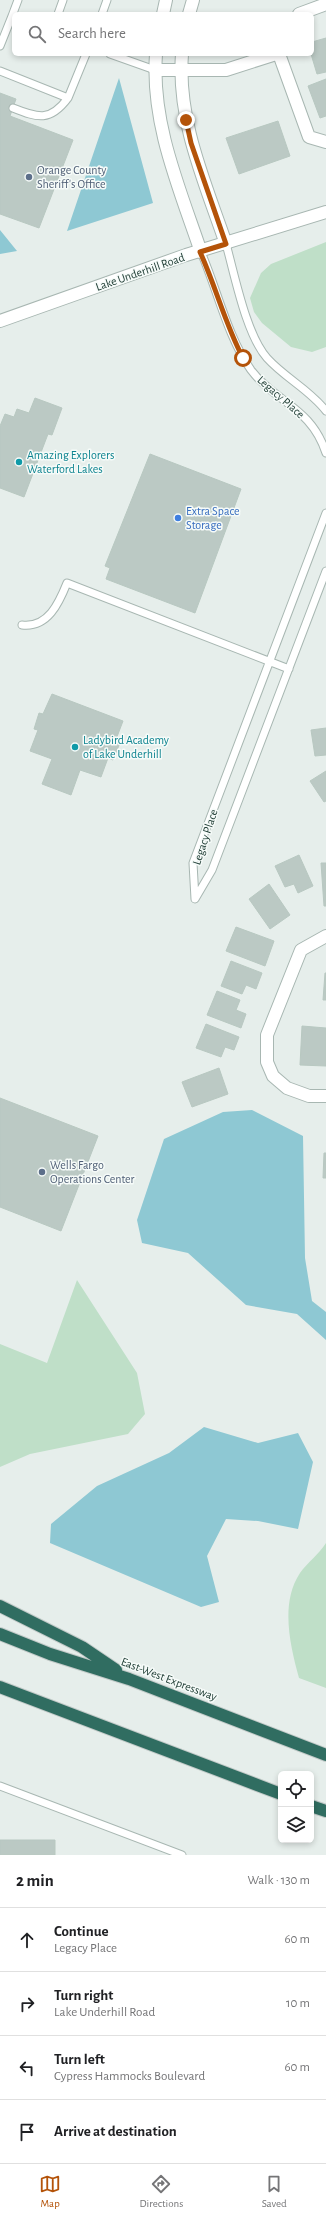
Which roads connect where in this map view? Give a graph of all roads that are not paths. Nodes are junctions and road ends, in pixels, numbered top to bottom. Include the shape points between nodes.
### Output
1 (18, 0) edge
2 (63, 0) edge
3 (107, 0) edge
4 (166, 0) edge
5 (193, 0) edge
6 (326, 4) edge
7 (14, 12) edge
8 (59, 12) edge
9 (103, 12) edge
10 (163, 12) edge
11 (190, 12) edge
12 (304, 12) edge
13 (12, 19) edge
14 (0, 46) edge
15 (85, 56) edge
16 (116, 56) edge
17 (156, 56) edge
18 (182, 56) edge
19 (270, 56) edge
20 (280, 56) edge
21 (155, 70) junction
22 (0, 71) edge
23 (181, 71) junction
24 (68, 98) junction
25 (12, 108) dead end
26 (326, 142) edge
27 (326, 212) edge
28 (226, 244) junction
29 (200, 252) junction
30 (0, 321) edge
31 (326, 411) edge
32 (326, 453) edge
33 (326, 513) edge
34 (326, 571) edge
35 (22, 625) dead end
36 (270, 661) junction
37 (289, 669) junction
38 (326, 936) edge
39 (326, 1096) edge
40 (0, 1606) edge
41 (0, 1634) edge
42 (129, 1679) junction
43 (0, 1687) edge
44 (326, 1755) edge
45 (0, 1786) edge
46 (278, 1793) edge
47 (314, 1807) edge
48 (326, 1811) edge
49 (182, 1855) edge

1 - 7 lane
2 - 8 lane
3 - 9 lane
4 - 10 street
5 - 11 street
6 - 12 street
13 - 14 lane
15 - 24 lane
16 - 21 lane
17 - 21 street
18 - 23 street
19 - 23 street via 226,70
20 - 26 street via 309,137
21 - 23 street
21 - 29 street via 157,102 164,140
22 - 24 lane
23 - 28 street via 183,104 190,137
24 - 25 lane via 57,110 46,116 34,116
27 - 28 street, Lake Underhill Road
28 - 29 street, Lake Underhill Road
28 - 31 lane, Legacy Place via 246,315 258,346 274,365 311,395
29 - 30 street, Lake Underhill Road
29 - 32 lane, Legacy Place via 243,358 261,381 309,420
33 - 36 lane, Legacy Place
34 - 37 lane, Legacy Place
35 - 36 lane via 36,623 47,617 58,603 67,583
36 - 37 lane
36 - 37 lane, Legacy Place via 194,863 195,899 212,870
38 - 39 street via 301,950 267,1035 267,1062 273,1076 287,1088 309,1096
40 - 42 highway via 82,1647
41 - 42 highway, East-West Expressway via 50,1654
42 - 44 highway, East-West Expressway
43 - 46 highway
45 - 49 lane
47 - 48 highway

